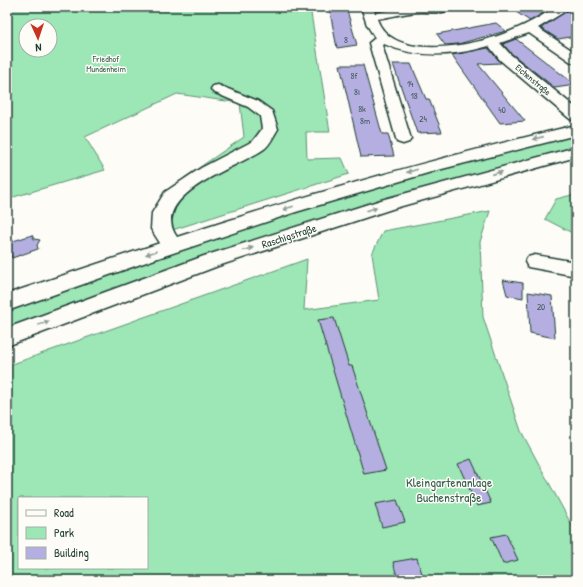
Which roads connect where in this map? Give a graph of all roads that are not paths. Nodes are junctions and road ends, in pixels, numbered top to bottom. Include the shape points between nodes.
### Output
1 (446, 7) edge
2 (369, 12) edge
3 (558, 12) edge
4 (530, 28) junction
5 (383, 39) junction
6 (492, 42) junction
7 (576, 59) edge
8 (218, 89) dead end
9 (576, 116) edge
10 (576, 130) edge
11 (403, 139) dead end
12 (576, 152) edge
13 (196, 237) junction
14 (172, 245) junction
15 (211, 261) junction
16 (535, 262) dead end
17 (576, 269) edge
18 (7, 303) edge
19 (7, 337) edge

1 - 2 street
2 - 5 street
3 - 4 street
4 - 6 street
4 - 7 street
5 - 6 street via 408,48 439,50 469,48
5 - 11 street via 375,43
6 - 9 street, Eichenstraße via 505,58
8 - 14 street via 253,104 267,114 270,129 259,145 207,172 172,196 162,213 161,229
10 -> 13 street via 411,171
15 -> 12 street, Raschigstraße via 388,204
13 - 14 street
13 - 15 street
14 -> 18 street
19 -> 15 street, Raschigstraße
16 - 17 street

